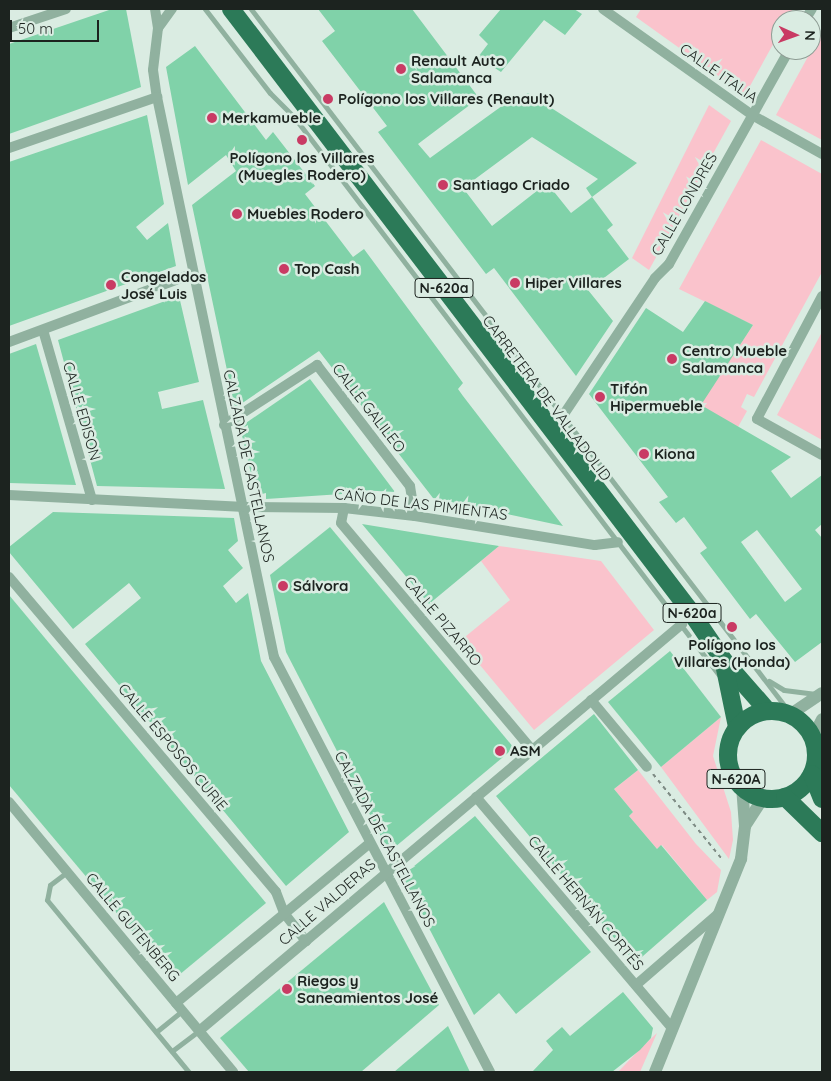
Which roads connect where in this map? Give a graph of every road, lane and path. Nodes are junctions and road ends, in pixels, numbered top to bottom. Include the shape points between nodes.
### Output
1 (66, 9) edge
2 (156, 9) edge
3 (172, 9) edge
4 (205, 9) edge
5 (231, 9) edge
6 (251, 9) edge
7 (603, 9) edge
8 (618, 13) edge
9 (9, 28) edge
10 (158, 28) junction
11 (783, 60) edge
12 (157, 97) junction
13 (752, 116) junction
14 (9, 148) edge
15 (822, 154) edge
16 (192, 274) junction
17 (822, 296) edge
18 (43, 330) junction
19 (9, 342) edge
20 (562, 417) junction
21 (224, 425) junction
22 (822, 455) edge
23 (9, 495) edge
24 (92, 500) junction
25 (245, 507) junction
26 (344, 508) junction
27 (415, 516) junction
28 (618, 542) junction
29 (9, 577) edge
30 (682, 624) junction
31 (724, 661) junction
32 (767, 680) junction
33 (731, 694) junction
34 (821, 694) edge
35 (591, 700) junction
36 (767, 710) junction
37 (790, 714) junction
38 (822, 719) edge
39 (737, 727) junction
40 (816, 742) edge
41 (532, 750) junction
42 (647, 766) joint
43 (812, 774) junction
44 (742, 786) junction
45 (476, 797) junction
46 (763, 798) junction
47 (785, 798) junction
48 (822, 799) edge
49 (9, 802) edge
50 (745, 826) junction
51 (822, 833) edge
52 (370, 844) junction
53 (721, 858) dead end
54 (67, 872) junction
55 (385, 872) junction
56 (721, 912) junction
57 (284, 913) junction
58 (306, 941) junction
59 (636, 985) junction
60 (179, 1007) junction
61 (673, 1028) junction
62 (199, 1031) junction
63 (156, 1032) junction
64 (172, 1052) junction
65 (189, 1072) edge
66 (233, 1072) edge
67 (490, 1072) edge
68 (655, 1072) edge

1 - 9 street
2 - 10 street, CALZADA DE CASTELLANOS
3 - 10 street, CALZADA DE CASTELLANOS
4 - 28 lane, CARRETERA DE VALLADOLID via 270,93 291,112
5 - 31 highway, CARRETERA DE VALLADOLID / N-620a via 688,608
6 - 20 lane, CARRETERA DE VALLADOLID
7 - 8 street, CALLE ITALIA
8 - 13 street, CALLE ITALIA
10 - 12 street, CALZADA DE CASTELLANOS via 152,70
11 - 13 street, CALLE LONDRES
12 - 14 street
12 - 16 street, CALZADA DE CASTELLANOS
13 - 15 street, CALLE ITALIA
13 - 20 street, CALLE LONDRES via 669,264 655,278
16 - 18 street
16 - 21 street, CALZADA DE CASTELLANOS
17 - 22 street via 757,419
18 - 19 street
18 - 24 street, CALLE EDISON
20 - 32 lane, CARRETERA DE VALLADOLID
21 - 25 street, CALZADA DE CASTELLANOS
21 - 27 street, CALLE GALILEO via 317,365 410,486
23 - 24 street, CAÑO DE LAS PIMIENTAS
24 - 25 street, CAÑO DE LAS PIMIENTAS
25 - 26 street, CAÑO DE LAS PIMIENTAS
25 - 52 street, CALZADA DE CASTELLANOS via 274,656
26 - 27 street, CAÑO DE LAS PIMIENTAS
26 - 41 street, CALLE PIZARRO via 341,523
27 - 28 street, CAÑO DE LAS PIMIENTAS via 595,545
28 - 30 lane, CARRETERA DE VALLADOLID
29 - 57 street, CALLE ESPOSOS CURIE via 276,892
30 - 33 lane, CARRETERA DE VALLADOLID
30 - 35 street, CALLE VALDERAS
31 - 33 highway, CARRETERA DE VALLADOLID / N-620a
31 - 36 highway, CARRETERA DE VALLADOLID / N-620a
32 - 34 lane via 784,690
32 - 37 lane, CARRETERA DE VALLADOLID
33 - 39 highway, CARRETERA DE VALLADOLID / N-620a
34 - 37 street
35 - 41 street, CALLE VALDERAS
35 - 42 street
36 - 37 highway
36 - 39 highway via 754,714
37 - 40 highway
38 - 40 street
39 - 44 highway, N-620A via 728,751 729,764
40 - 43 highway
41 - 45 street, CALLE VALDERAS
42 - 53 path
43 - 47 highway, N-620A via 803,788
43 - 48 highway
44 - 46 highway, N-620A
44 - 50 street
45 - 55 street, CALLE VALDERAS
45 - 59 street, CALLE HERNÁN CORTÉS
46 - 47 highway, N-620A
46 - 50 street
47 - 51 highway, N-620A
49 - 54 street, CALLE GUTENBERG
50 - 56 street via 741,860
52 - 55 street, CALZADA DE CASTELLANOS
52 - 57 street, CALLE VALDERAS
54 - 60 street, CALLE GUTENBERG
54 - 63 lane via 50,885 47,900
55 - 58 street, CALLE VALDERAS
55 - 67 street, CALZADA DE CASTELLANOS
56 - 59 street
56 - 61 street
57 - 58 street, CALLE ESPOSOS CURIE
57 - 60 street, CALLE VALDERAS
58 - 62 street, CALLE VALDERAS
59 - 61 street, CALLE HERNÁN CORTÉS
60 - 62 street, CALLE GUTENBERG
60 - 63 lane
61 - 68 street
62 - 64 lane
62 - 66 street, CALLE GUTENBERG
63 - 64 lane
64 - 65 lane

